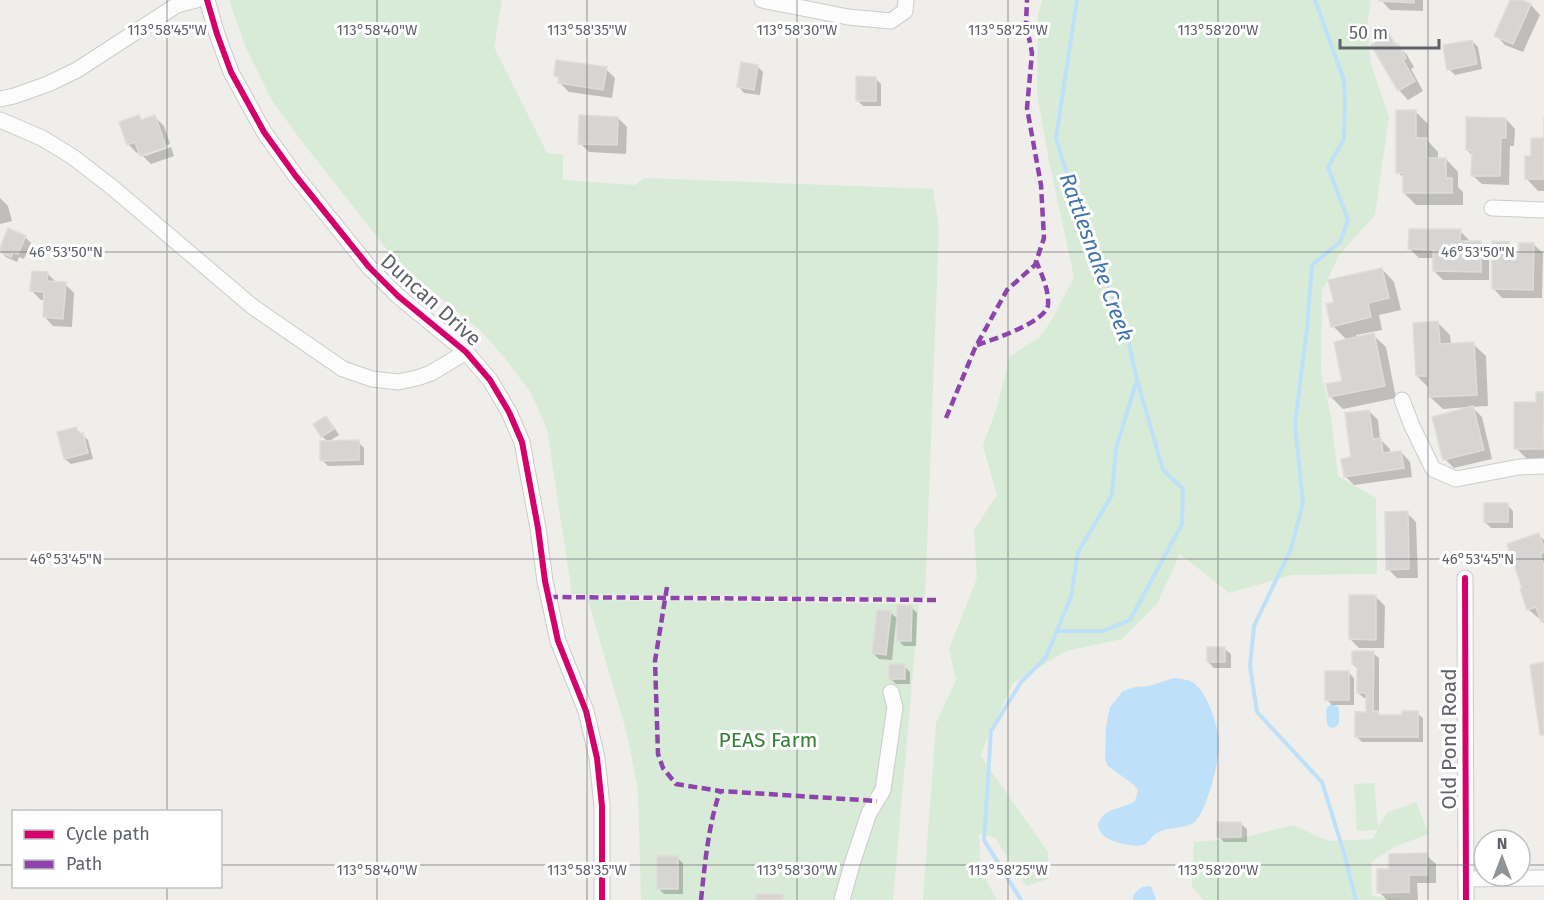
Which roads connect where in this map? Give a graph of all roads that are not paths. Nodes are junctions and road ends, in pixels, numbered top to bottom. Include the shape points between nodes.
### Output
1 (196, 0) edge
2 (207, 0) edge
3 (762, 0) edge
4 (906, 0) edge
5 (0, 99) edge
6 (0, 120) edge
7 (1492, 208) dead end
8 (1544, 210) edge
9 (466, 352) junction
10 (1402, 400) dead end
11 (1544, 466) edge
12 (1465, 578) dead end
13 (891, 692) dead end
14 (1544, 878) edge
15 (1466, 879) junction
16 (602, 900) edge
17 (842, 900) edge
18 (1466, 900) edge

1 - 5 street via 177,5 77,70
2 - 9 street, Duncan Drive via 231,72 264,132 369,267
3 - 4 street via 891,21 905,11
6 - 9 street via 73,157 253,307 343,369 372,379 398,382 432,373
7 - 8 street
9 - 16 street, Duncan Drive via 490,380 522,442 558,641 586,711 597,758 602,806
10 - 11 street via 1433,469 1456,479
12 - 15 street, Old Pond Road
13 - 17 street via 895,707 883,790 869,813
14 - 15 street
15 - 18 street, Old Pond Road

